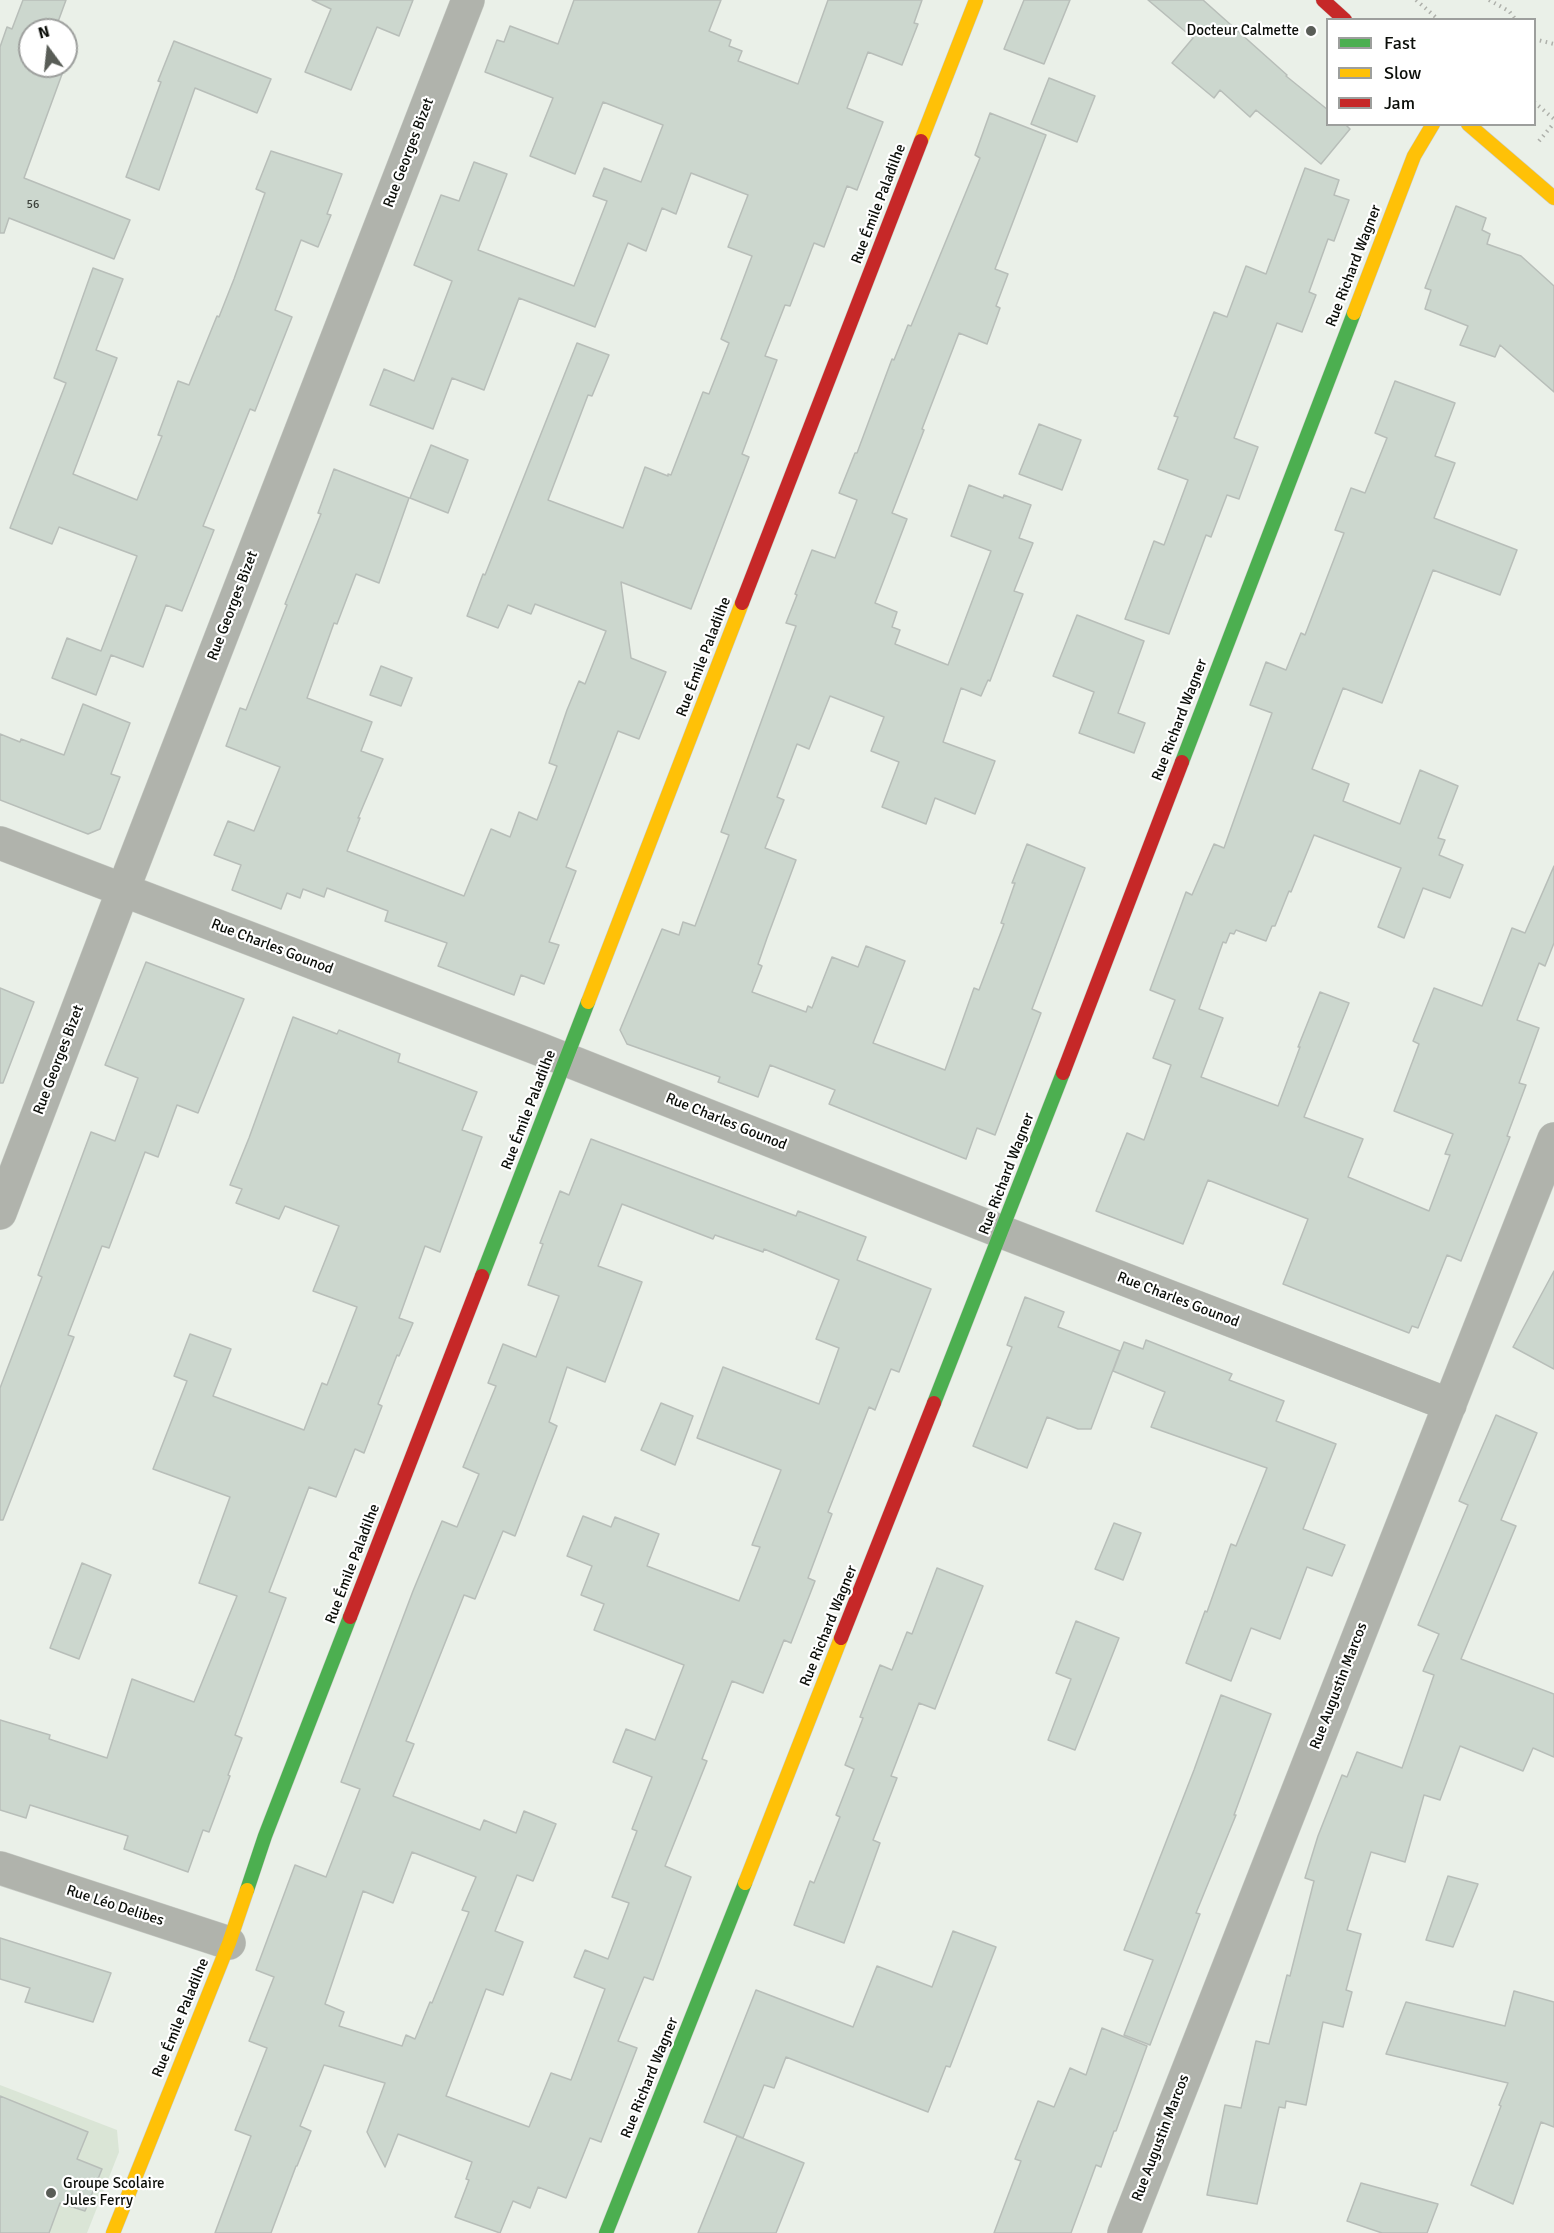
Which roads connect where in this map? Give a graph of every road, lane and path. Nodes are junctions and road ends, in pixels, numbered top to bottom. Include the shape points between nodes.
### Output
1 (468, 0) edge
2 (976, 0) edge
3 (1323, 0) edge
4 (1416, 0) edge
5 (1489, 0) edge
6 (1343, 18) edge
7 (1437, 18) edge
8 (1514, 18) edge
9 (1536, 40) edge
10 (1554, 44) edge
11 (1536, 104) edge
12 (1554, 119) edge
13 (1432, 126) edge
14 (1470, 126) edge
15 (1554, 198) edge
16 (0, 843) edge
17 (123, 890) junction
18 (566, 1059) junction
19 (1554, 1138) edge
20 (0, 1213) edge
21 (1002, 1232) junction
22 (1450, 1405) junction
23 (0, 1868) edge
24 (229, 1943) junction
25 (113, 2233) edge
26 (606, 2233) edge
27 (1124, 2233) edge

1 - 17 street, Rue Georges Bizet
2 - 18 street, Rue Émile Paladilhe
3 - 6 street
4 - 7 path
5 - 8 path
9 - 10 path
11 - 12 path
13 - 21 street, Rue Richard Wagner via 1414,156
14 - 15 street
16 - 17 street, Rue Charles Gounod
17 - 18 street, Rue Charles Gounod
17 - 20 street, Rue Georges Bizet
18 - 21 street, Rue Charles Gounod
18 - 24 street, Rue Émile Paladilhe via 265,1836
19 - 22 street, Rue Augustin Marcos
21 - 22 street, Rue Charles Gounod
21 - 26 street, Rue Richard Wagner
22 - 27 street, Rue Augustin Marcos
23 - 24 street, Rue Léo Delibes
24 - 25 street, Rue Émile Paladilhe

